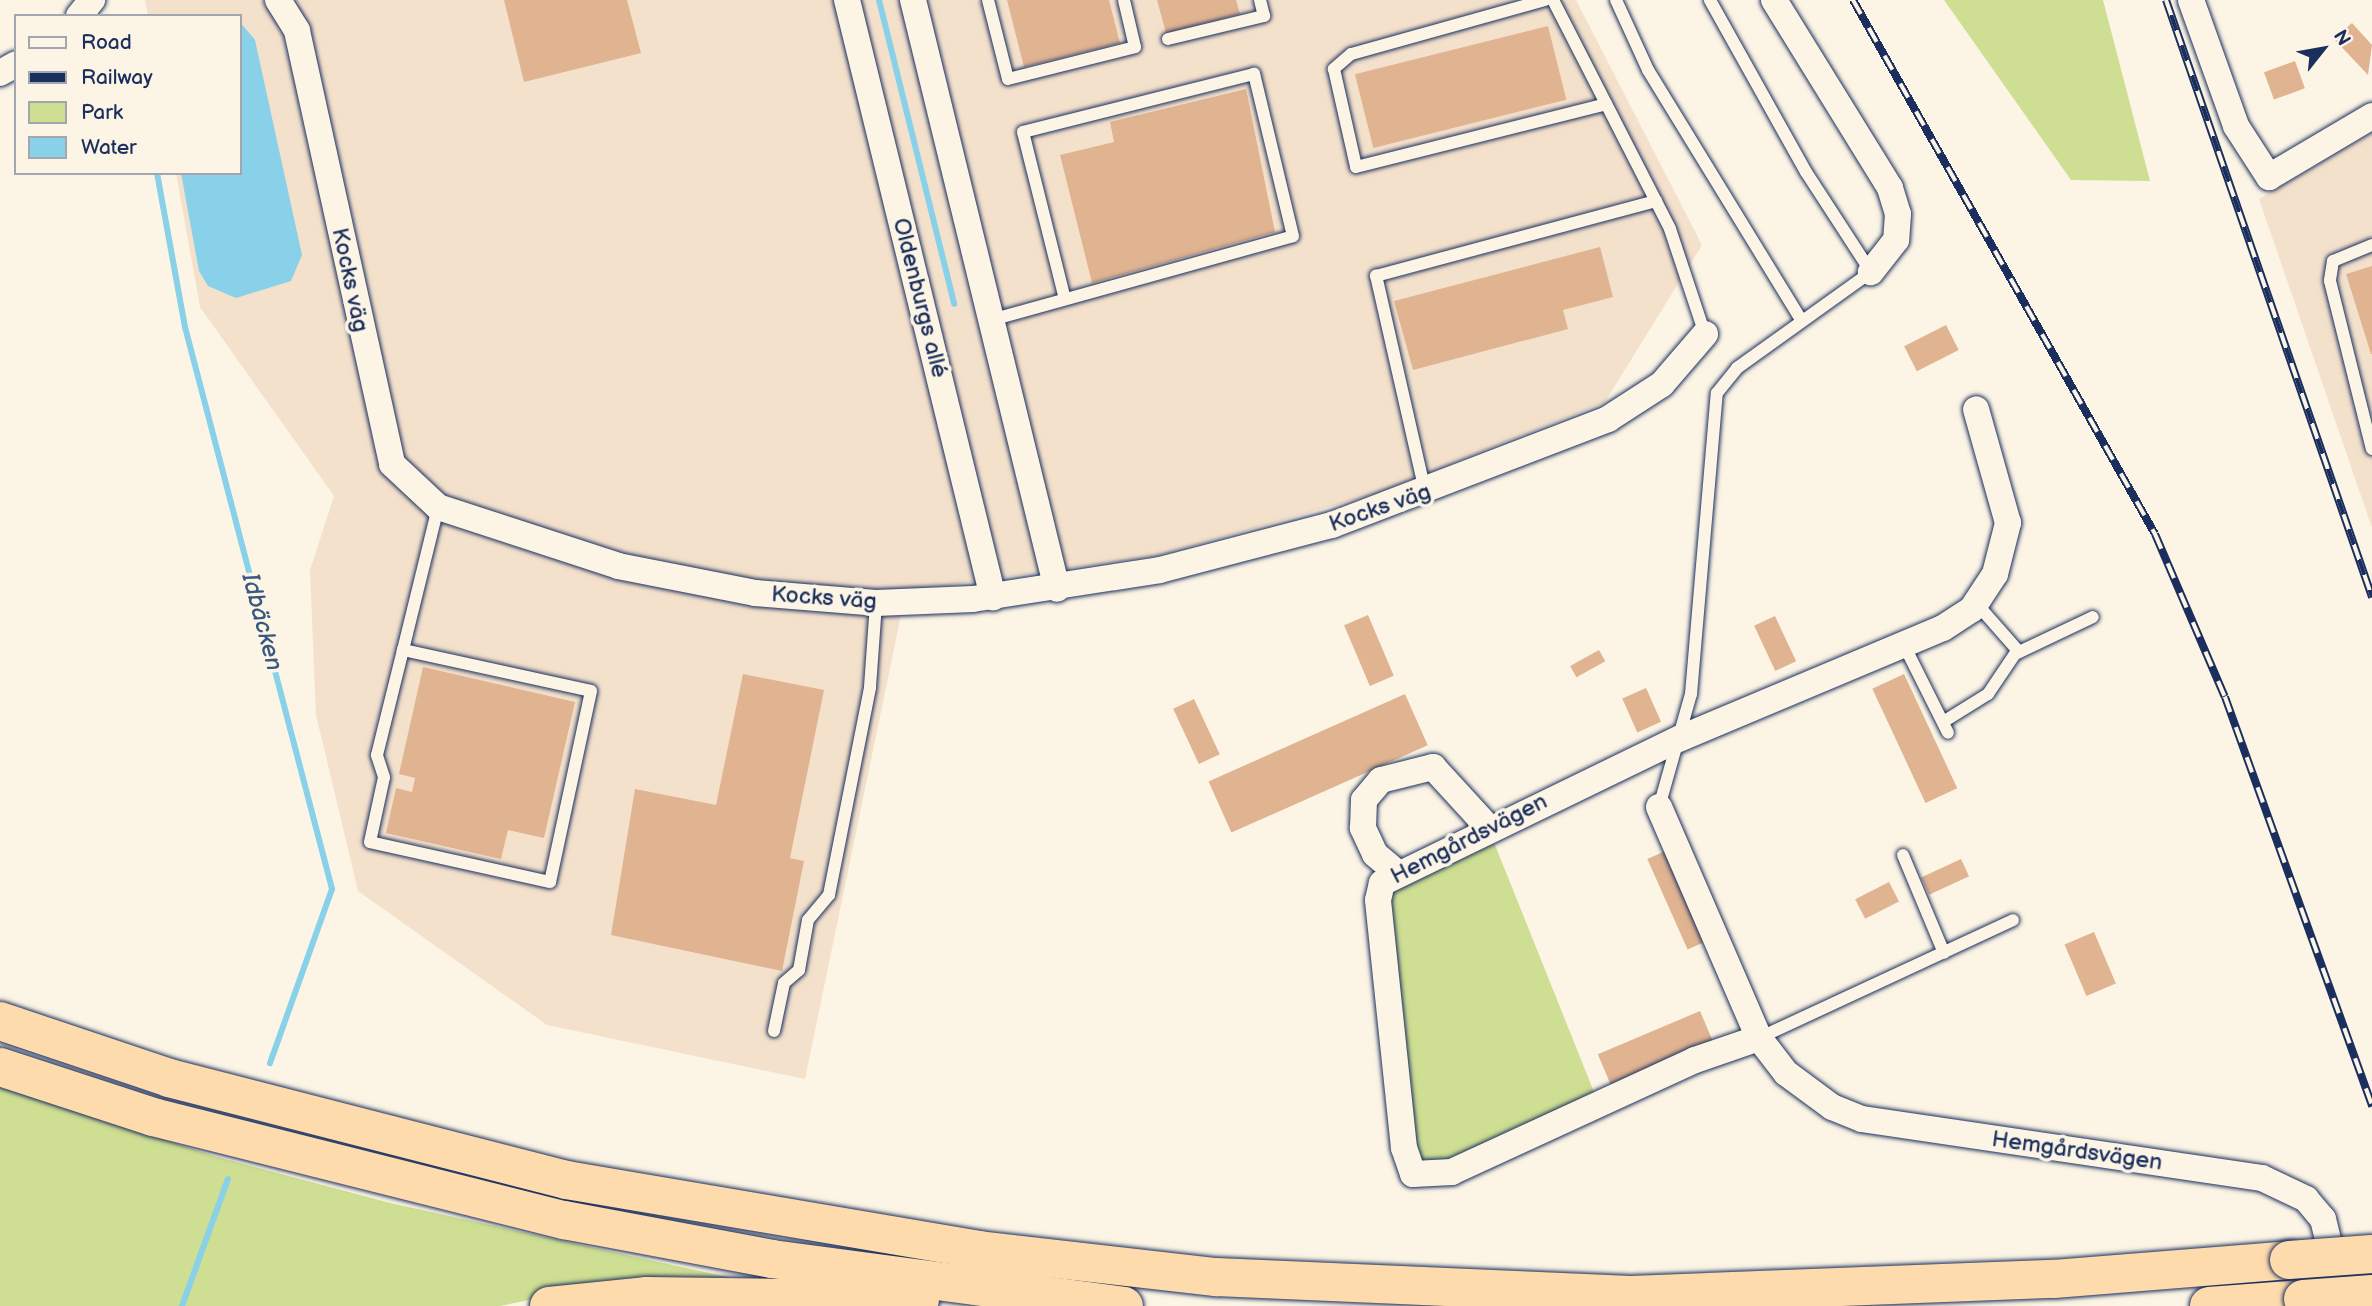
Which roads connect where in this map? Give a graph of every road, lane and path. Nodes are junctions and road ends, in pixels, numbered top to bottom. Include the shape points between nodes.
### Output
1 (92, 0) edge
2 (278, 0) edge
3 (847, 0) edge
4 (913, 0) edge
5 (988, 0) edge
6 (1124, 0) edge
7 (1260, 0) edge
8 (1545, 0) edge
9 (1553, 0) edge
10 (1616, 0) edge
11 (1710, 0) edge
12 (1774, 0) edge
13 (2191, 0) edge
14 (81, 14) edge
15 (1168, 39) dead end
16 (1606, 104) junction
17 (2372, 116) edge
18 (1656, 201) junction
19 (2372, 245) edge
20 (1883, 264) junction
21 (1065, 299) junction
22 (991, 320) junction
23 (1802, 321) junction
24 (1705, 334) joint
25 (1976, 409) dead end
26 (2372, 449) edge
27 (1426, 493) junction
28 (438, 507) junction
29 (1057, 589) junction
30 (993, 597) junction
31 (876, 603) junction
32 (1976, 603) junction
33 (2093, 617) dead end
34 (1903, 645) junction
35 (403, 650) junction
36 (2019, 652) junction
37 (1681, 737) junction
38 (1659, 807) joint
39 (1488, 828) junction
40 (1903, 855) dead end
41 (1395, 871) junction
42 (2013, 920) dead end
43 (1944, 953) junction
44 (0, 1021) edge
45 (774, 1031) dead end
46 (1759, 1038) junction
47 (0, 1067) edge
48 (2372, 1254) edge
49 (2372, 1294) edge
50 (1073, 1301) junction
51 (548, 1306) edge
52 (1124, 1306) edge
53 (2209, 1306) edge
54 (2344, 1306) edge

1 - 14 street
2 - 28 street, Kocks väg via 297,31 385,445 407,484
3 - 30 street, Oldenburgs allé
4 - 22 street
5 - 6 lane via 1008,79 1135,47
7 - 15 lane via 1264,16
8 - 16 lane via 1351,54 1334,69 1356,167
9 - 16 lane
10 - 23 lane via 1648,71
11 - 20 lane via 1806,173
12 - 20 street via 1890,188 1898,214 1896,240
13 - 17 street via 2236,126 2269,177
16 - 18 lane
18 - 24 lane
18 - 27 lane via 1376,276
19 - 26 lane via 2333,261 2330,281
20 - 23 lane
21 - 21 lane via 1293,236 1254,74 1023,132
21 - 22 lane
22 - 29 street
23 - 37 lane via 1737,368 1717,393 1692,694
24 - 27 street, Kocks väg via 1662,384 1608,419
25 - 32 street, Hemgårdsvägen via 2008,523 1995,574
27 - 29 street, Kocks väg via 1249,550
28 - 31 street, Kocks väg via 580,555 691,582
28 - 35 lane
29 - 30 street, Kocks väg
30 - 31 street, Kocks väg
31 - 45 lane via 870,687 829,895 808,920 799,970 784,983
32 - 34 street, Hemgårdsvägen via 1943,628
32 - 36 lane
33 - 36 lane
34 - 36 lane via 1945,727 1988,694
34 - 37 street, Hemgårdsvägen
35 - 35 lane via 591,691 550,882 370,842 384,777 377,755
37 - 38 lane
37 - 39 street, Hemgårdsvägen
38 - 46 street, Hemgårdsvägen
39 - 41 street, Hemgårdsvägen
39 - 41 street via 1433,767 1381,779 1364,800 1363,828 1374,854
40 - 43 lane
41 - 46 street, Hemgårdsvägen via 1382,883 1378,900 1404,1148 1413,1174 1452,1172 1695,1059
42 - 43 lane
43 - 46 lane
44 - 48 highway, bridge via 169,1078 566,1180 978,1250 1216,1277 1631,1295 2054,1279
46 - 54 street, Hemgårdsvägen via 1786,1073 1832,1107 1862,1119 2262,1178 2306,1199 2323,1219
47 - 50 highway via 153,1117 564,1220 772,1259
49 - 53 highway, bridge
50 - 51 highway via 648,1296
50 - 52 highway

